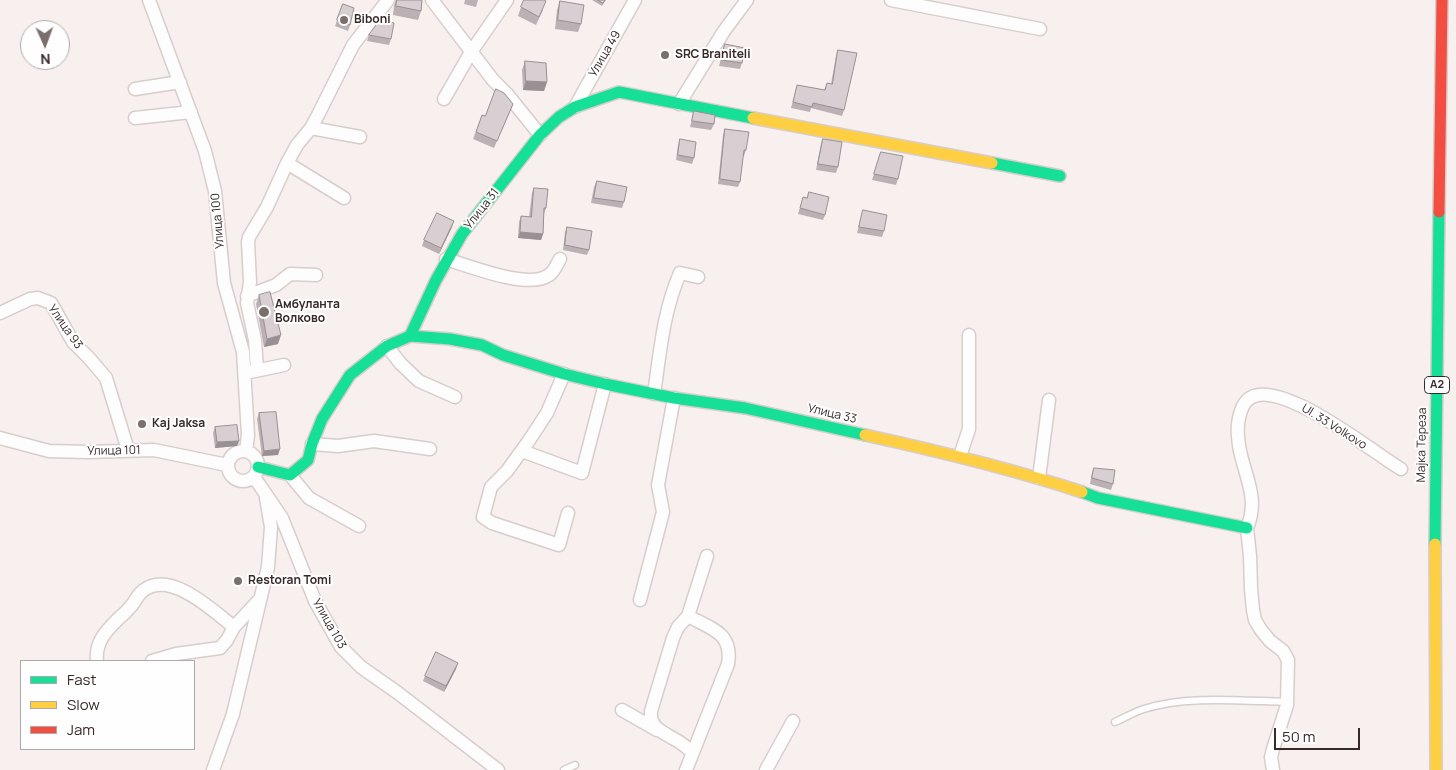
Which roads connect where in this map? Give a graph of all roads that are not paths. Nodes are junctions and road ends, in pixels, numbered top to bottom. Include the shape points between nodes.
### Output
1 (149, 0) edge
2 (388, 0) edge
3 (432, 0) edge
4 (507, 0) edge
5 (635, 0) edge
6 (747, 0) edge
7 (891, 0) edge
8 (1442, 0) edge
9 (1040, 29) dead end
10 (471, 52) junction
11 (180, 82) junction
12 (135, 89) dead end
13 (444, 99) dead end
14 (679, 104) junction
15 (575, 107) junction
16 (191, 112) junction
17 (135, 118) dead end
18 (311, 128) junction
19 (540, 135) junction
20 (360, 137) dead end
21 (287, 163) junction
22 (1060, 176) dead end
23 (344, 198) dead end
24 (446, 259) junction
25 (560, 259) dead end
26 (316, 275) dead end
27 (698, 277) dead end
28 (247, 296) junction
29 (0, 313) edge
30 (969, 335) dead end
31 (410, 336) junction
32 (387, 346) junction
33 (284, 366) dead end
34 (251, 372) junction
35 (564, 374) junction
36 (605, 384) junction
37 (654, 394) junction
38 (455, 397) dead end
39 (674, 398) junction
40 (1049, 400) dead end
41 (0, 438) edge
42 (312, 444) junction
43 (128, 450) junction
44 (430, 450) dead end
45 (246, 451) junction
46 (522, 451) junction
47 (960, 456) junction
48 (227, 465) junction
49 (1401, 469) dead end
50 (256, 472) junction
51 (290, 475) junction
52 (1039, 478) junction
53 (266, 494) junction
54 (568, 513) dead end
55 (359, 526) dead end
56 (1247, 528) junction
57 (707, 556) dead end
58 (260, 598) junction
59 (640, 600) dead end
60 (688, 616) junction
61 (234, 627) junction
62 (97, 660) edge
63 (155, 660) edge
64 (1287, 702) junction
65 (622, 710) dead end
66 (793, 721) dead end
67 (1115, 722) dead end
68 (657, 730) junction
69 (692, 752) junction
70 (576, 765) dead end
71 (213, 770) edge
72 (498, 770) edge
73 (564, 770) edge
74 (686, 770) edge
75 (766, 770) edge
76 (1273, 770) edge
77 (1436, 770) edge

1 - 11 street, Улица 100
2 - 18 street via 354,45
3 - 10 street
4 - 10 street
5 - 15 street, Улица 49
6 - 14 street
7 - 9 street
8 - 77 main road, Мајка Тереза / A2 via 1435,540
10 - 13 street
10 - 19 street
11 - 12 street
11 - 16 street, Улица 100
14 - 15 main road, Улица 31 via 619,92
14 - 22 main road, Улица 31
15 - 19 main road, Улица 31
16 - 17 street
16 - 34 street, Улица 100 via 215,191 224,284
18 - 20 street
18 - 21 street
19 - 24 main road, Улица 31
21 - 23 street
21 - 28 street via 248,242 250,282
24 - 25 street via 505,278 536,281 550,275
24 - 31 main road, Улица 31
26 - 28 street via 290,274 276,285
27 - 37 street via 680,274 673,289 663,324
28 - 34 street via 256,340
29 - 43 street, Улица 93 via 30,299 51,303 73,342 106,378
30 - 47 street via 969,429
31 - 32 main road
31 - 35 main road, Улица 33 via 482,345
32 - 38 street via 419,381
32 - 42 main road via 350,375 322,419
33 - 34 street
34 - 45 street, Улица 100
35 - 36 main road, Улица 33
35 - 46 street via 546,413
36 - 37 main road, Улица 33
36 - 46 street via 582,473
37 - 39 main road, Улица 33
39 - 47 main road, Улица 33 via 745,408
39 - 59 street via 658,485 663,512
40 - 52 street
41 - 43 street, Улица 101 via 49,451
42 - 44 street via 338,446 374,441
42 - 51 main road via 308,460
43 - 48 street, Улица 101 via 154,450
45 - 48 street via 236,452
45 - 50 street via 255,457
46 - 54 street via 491,488 483,517 492,523 559,545
47 - 52 main road, Улица 33
48 - 50 street via 234,479 244,481
49 - 56 street, Ul. 33 Volkovo via 1295,403 1270,395 1251,398 1244,403 1238,423 1253,501
50 - 51 main road
50 - 53 street, Улица 103
51 - 55 street via 309,498
52 - 56 main road, Улица 33 via 1098,498
53 - 58 street via 271,527 270,548
53 - 72 street, Улица 103 via 282,518 315,601 341,647 360,668
56 - 64 street, Ul. 33 Volkovo via 1252,610 1261,630 1287,655
57 - 60 street
58 - 61 street
58 - 71 street via 234,714
60 - 68 street via 673,638 650,711
60 - 69 street via 721,635 727,642 729,653 728,664
61 - 62 street via 194,597 175,587 155,585 138,595 132,606 105,632 99,641
61 - 63 street via 220,648
64 - 67 lane via 1169,703 1142,709
64 - 76 street, Ul. 33 Volkovo via 1271,757
65 - 68 street
66 - 75 street
68 - 69 street
69 - 74 street
70 - 73 lane

